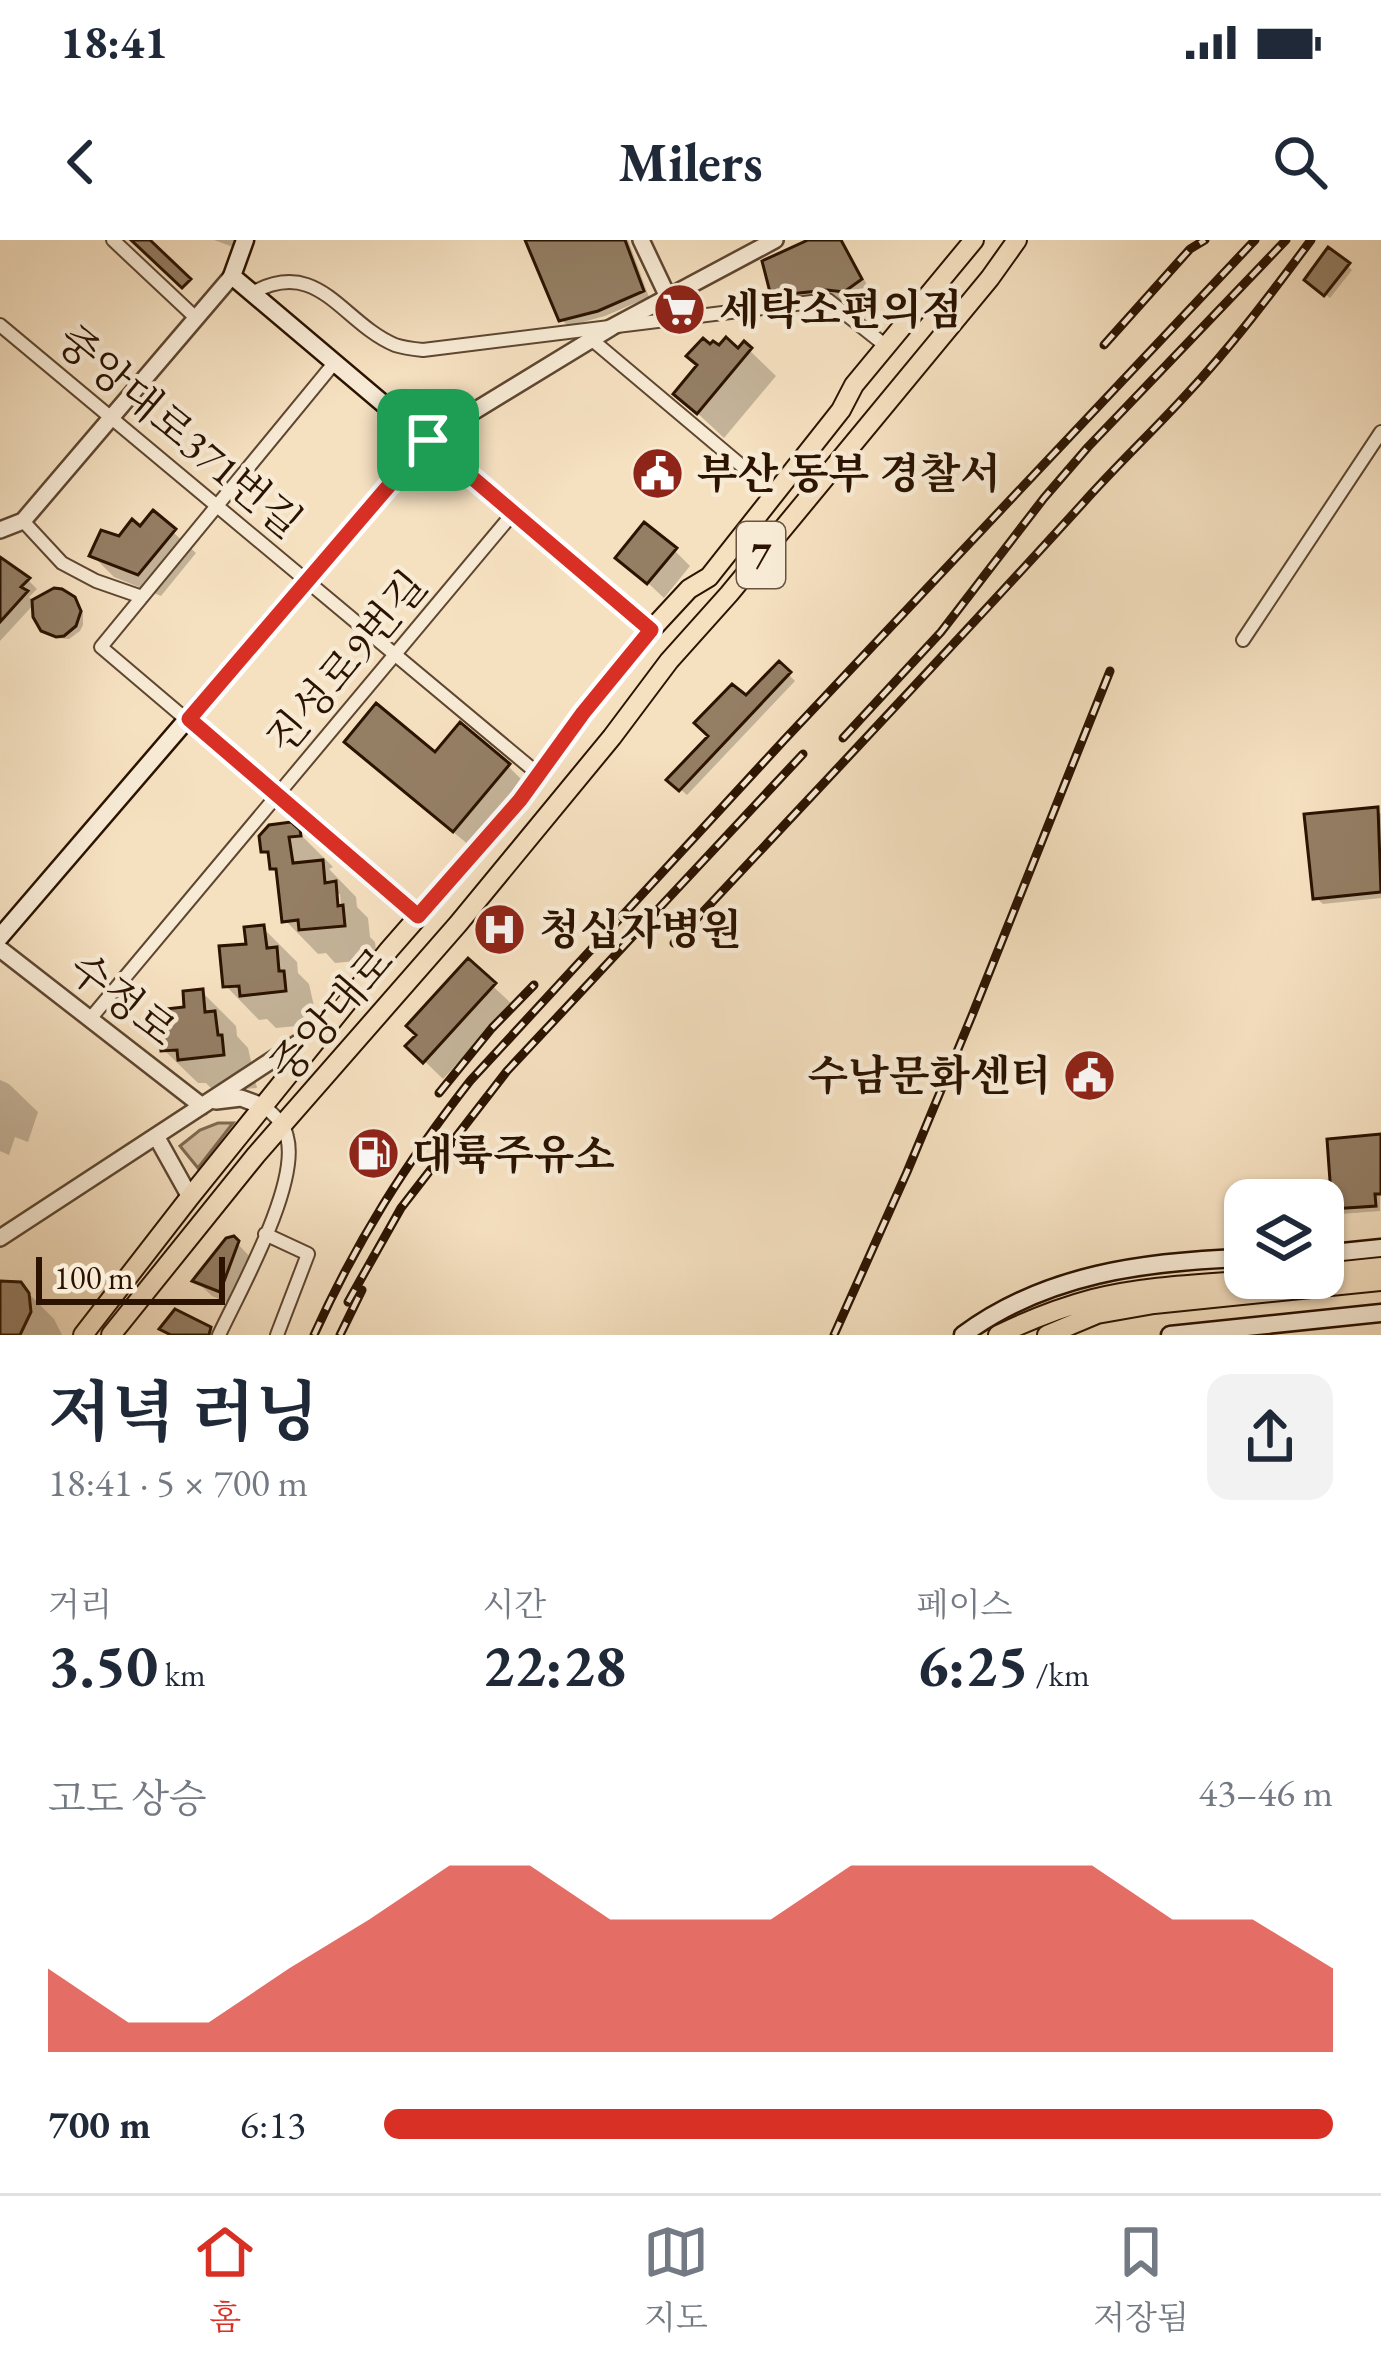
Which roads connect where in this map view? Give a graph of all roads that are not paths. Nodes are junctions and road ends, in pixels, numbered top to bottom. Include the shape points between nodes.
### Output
1 (113, 240) edge
2 (245, 240) edge
3 (640, 240) edge
4 (776, 240) edge
5 (974, 240) edge
6 (1017, 240) edge
7 (232, 276) junction
8 (252, 293) junction
9 (668, 297) junction
10 (196, 318) junction
11 (0, 325) edge
12 (612, 327) junction
13 (591, 339) junction
14 (886, 346) junction
15 (335, 362) junction
16 (112, 417) junction
17 (1381, 432) edge
18 (428, 440) junction
19 (774, 493) junction
20 (218, 505) junction
21 (514, 512) junction
22 (22, 521) junction
23 (0, 530) edge
24 (308, 580) junction
25 (142, 597) junction
26 (651, 630) junction
27 (1243, 640) dead end
28 (396, 653) junction
29 (189, 719) junction
30 (537, 773) junction
31 (278, 795) junction
32 (418, 916) junction
33 (0, 937) edge
34 (0, 949) edge
35 (336, 1018) junction
36 (90, 1019) junction
37 (202, 1106) junction
38 (265, 1107) junction
39 (283, 1124) junction
40 (156, 1136) junction
41 (190, 1196) junction
42 (265, 1234) junction
43 (0, 1238) edge
44 (1381, 1248) edge
45 (1344, 1252) edge
46 (1224, 1259) edge
47 (1381, 1268) edge
48 (1344, 1271) edge
49 (1381, 1281) edge
50 (1224, 1283) edge
51 (1381, 1293) edge
52 (1097, 1312) junction
53 (130, 1313) junction
54 (1381, 1313) edge
55 (83, 1335) edge
56 (111, 1335) edge
57 (127, 1335) edge
58 (220, 1335) edge
59 (277, 1335) edge
60 (963, 1335) edge
61 (998, 1335) edge
62 (1046, 1335) edge
63 (1070, 1335) edge
64 (1170, 1335) edge

1 - 10 street
2 - 7 main road
3 - 9 street
4 - 9 street
5 - 14 main road, 중앙대로 / 7
6 - 39 main road, 중앙대로 / 7 via 458,924
7 - 8 main road
7 - 10 street
8 - 12 street via 299,280 380,337 423,350
8 - 15 main road
9 - 12 street
10 - 16 street
11 - 16 street, 중앙대로371번길
12 - 13 street
12 - 14 street via 828,300
13 - 18 street
13 - 19 street
14 - 19 main road, 중앙대로 / 7
15 - 18 main road
15 - 20 street
16 - 20 street, 중앙대로371번길
16 - 22 street
17 - 27 street
18 - 21 main road
18 - 24 main road
19 - 26 main road, 중앙대로 / 7 via 709,578
20 - 24 street, 중앙대로371번길
20 - 25 street
21 - 26 main road
21 - 28 street, 진성로9번길
22 - 23 street
22 - 25 street via 62,563
24 - 28 street, 중앙대로371번길
24 - 29 main road
25 - 29 street via 101,646
26 - 30 main road, 중앙대로 / 7
28 - 30 street, 중앙대로371번길
28 - 31 street, 진성로9번길
29 - 31 street
29 - 33 main road
30 - 32 main road, 중앙대로 / 7
31 - 32 street
31 - 36 street, 진성로9번길
32 - 35 main road, 중앙대로 / 7
34 - 36 street, 수정로
35 - 37 street
35 - 38 main road, 중앙대로 / 7
36 - 37 street, 수정로
37 - 38 street via 242,1098
37 - 40 street
38 - 39 street
38 - 41 main road, 중앙대로 / 7
39 - 42 street via 287,1179
39 - 53 main road, 중앙대로 / 7
40 - 41 street
40 - 43 street
41 - 55 main road, 중앙대로 / 7
42 - 58 street
42 - 59 street via 308,1254
44 - 45 main road
46 - 60 main road via 1070,1281
47 - 48 main road
49 - 52 main road
50 - 52 main road via 1147,1290
51 - 52 main road via 1151,1316
52 - 61 main road via 1038,1316
52 - 62 main road
52 - 63 main road
53 - 56 main road, 중앙대로 / 7
53 - 57 main road
54 - 64 main road

